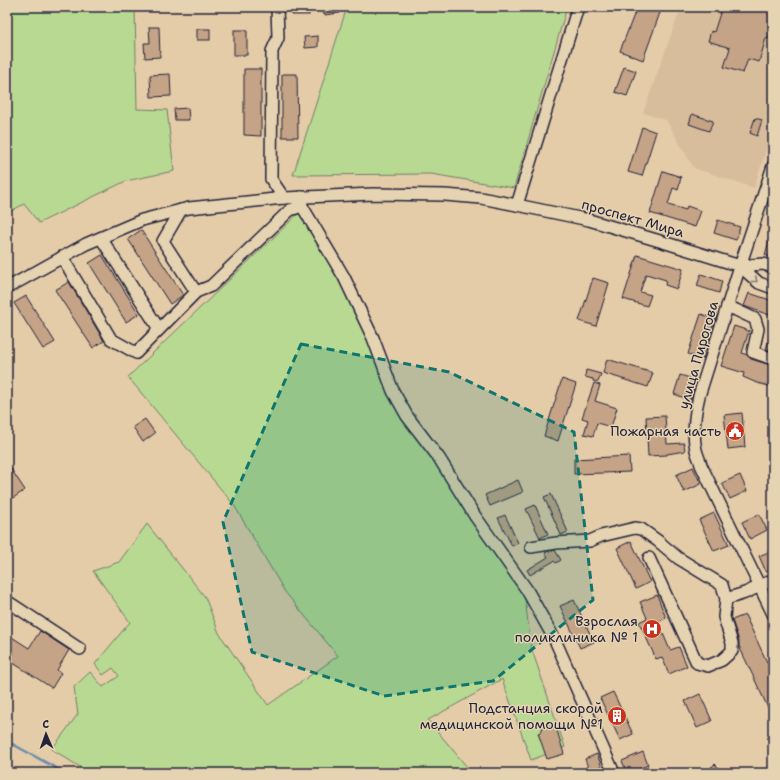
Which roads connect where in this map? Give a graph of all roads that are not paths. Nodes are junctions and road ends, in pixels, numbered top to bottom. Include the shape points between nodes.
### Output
1 (277, 7) edge
2 (578, 7) edge
3 (773, 166) edge
4 (284, 198) junction
5 (302, 202) junction
6 (517, 204) junction
7 (181, 210) junction
8 (101, 238) junction
9 (62, 257) junction
10 (740, 266) junction
11 (773, 267) edge
12 (7, 288) edge
13 (773, 288) edge
14 (196, 292) junction
15 (727, 306) junction
16 (159, 329) junction
17 (773, 358) edge
18 (531, 546) dead end
19 (649, 558) dead end
20 (773, 580) edge
21 (760, 586) junction
22 (726, 599) junction
23 (7, 601) edge
24 (773, 614) edge
25 (80, 649) dead end
26 (614, 773) edge

1 - 4 street via 278,38 272,52 271,179
2 - 6 street
3 - 10 street, улица Пирогова
4 - 5 street, проспект Мира
4 - 7 street, проспект Мира
5 - 6 street, проспект Мира via 373,194 445,195
5 - 14 street via 290,210 211,286
5 - 26 street via 344,277 373,338 393,391 407,416 439,458 475,516 527,590 555,640
6 - 10 street, проспект Мира via 589,220
7 - 8 street, проспект Мира via 142,220
7 - 14 street via 163,241
8 - 9 street, проспект Мира
8 - 16 street
9 - 12 street, проспект Мира
9 - 16 street via 111,338 136,353
10 - 11 street, проспект Мира via 763,264
10 -> 13 street, проспект Мира via 759,283
10 - 15 street, улица Пирогова
14 - 16 street
15 - 17 street via 755,319 758,329 753,352
15 - 21 street, улица Пирогова via 699,396 694,436 702,465
18 - 22 street via 590,541 601,536 635,528 641,529 678,558 722,585
19 - 22 street via 697,663 708,666 722,660 732,651 724,617
20 - 21 street
21 - 22 street
21 - 24 street, улица Пирогова
23 - 25 street

